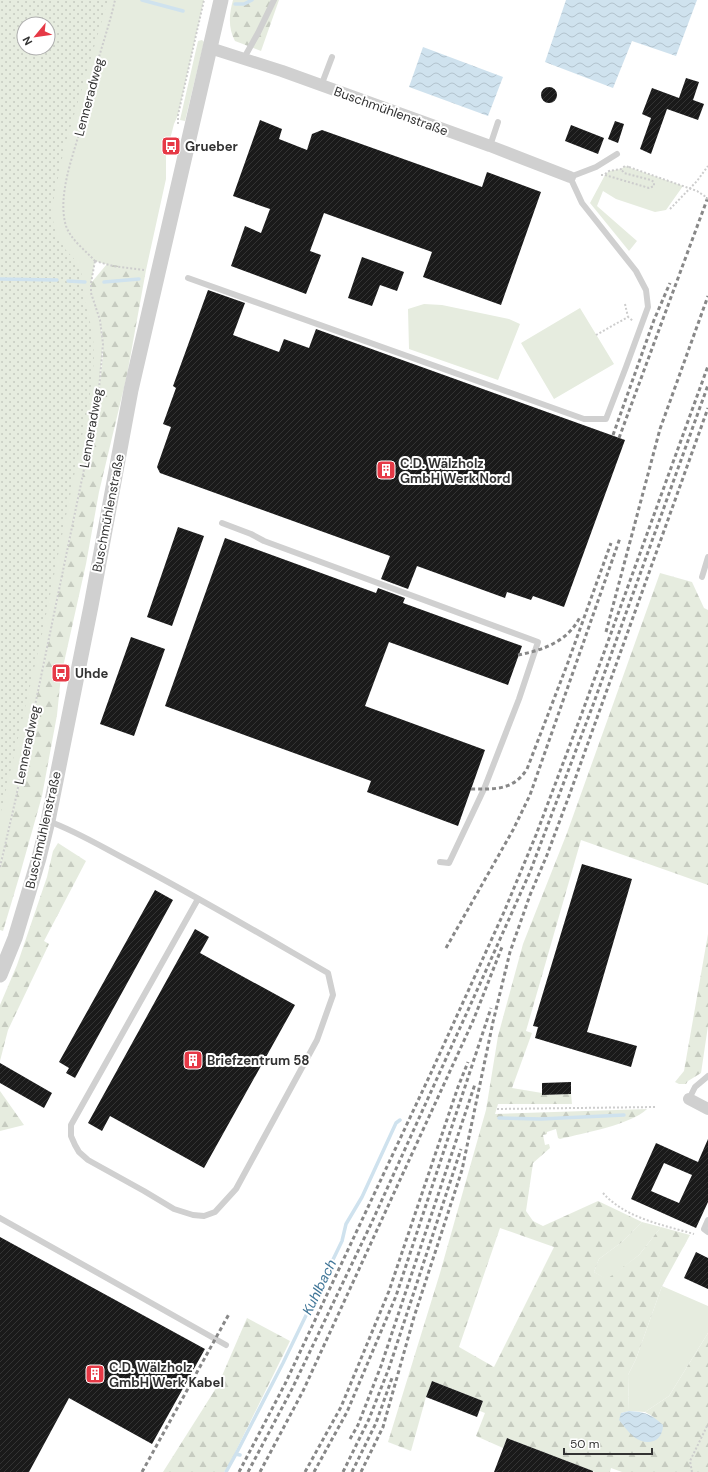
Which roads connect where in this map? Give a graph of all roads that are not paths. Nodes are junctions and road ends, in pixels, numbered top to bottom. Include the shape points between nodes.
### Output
1 (221, 0) edge
2 (274, 0) edge
3 (210, 48) junction
4 (332, 57) dead end
5 (244, 58) junction
6 (321, 86) junction
7 (498, 122) dead end
8 (490, 146) junction
9 (617, 154) dead end
10 (570, 177) junction
11 (188, 278) dead end
12 (222, 523) dead end
13 (708, 557) edge
14 (702, 577) dead end
15 (48, 821) junction
16 (440, 862) dead end
17 (198, 899) junction
18 (0, 975) edge
19 (708, 1076) edge
20 (689, 1099) joint
21 (708, 1109) edge
22 (0, 1218) edge
23 (708, 1220) edge
24 (708, 1232) edge
25 (226, 1345) dead end

1 - 3 street, Buschmühlenstraße
2 - 5 lane
3 - 5 street, Buschmühlenstraße
3 - 15 street, Buschmühlenstraße via 131,390
4 - 6 lane
5 - 6 street, Buschmühlenstraße
6 - 8 street, Buschmühlenstraße
7 - 8 lane
8 - 10 street, Buschmühlenstraße
9 - 10 lane via 596,167
10 - 11 lane via 582,203 636,271 646,290 648,307 606,419 584,419
12 - 16 lane via 264,541 538,642 484,789 449,863
13 - 14 lane
15 - 17 lane via 67,827
15 - 18 street, Buschmühlenstraße via 15,938
17 - 17 lane via 328,973 333,995 316,1040 236,1189 215,1212 204,1216 174,1209 88,1160 79,1152 71,1136 71,1125
19 - 20 lane via 696,1087
20 - 21 street
22 - 25 lane
23 - 24 lane via 704,1230

